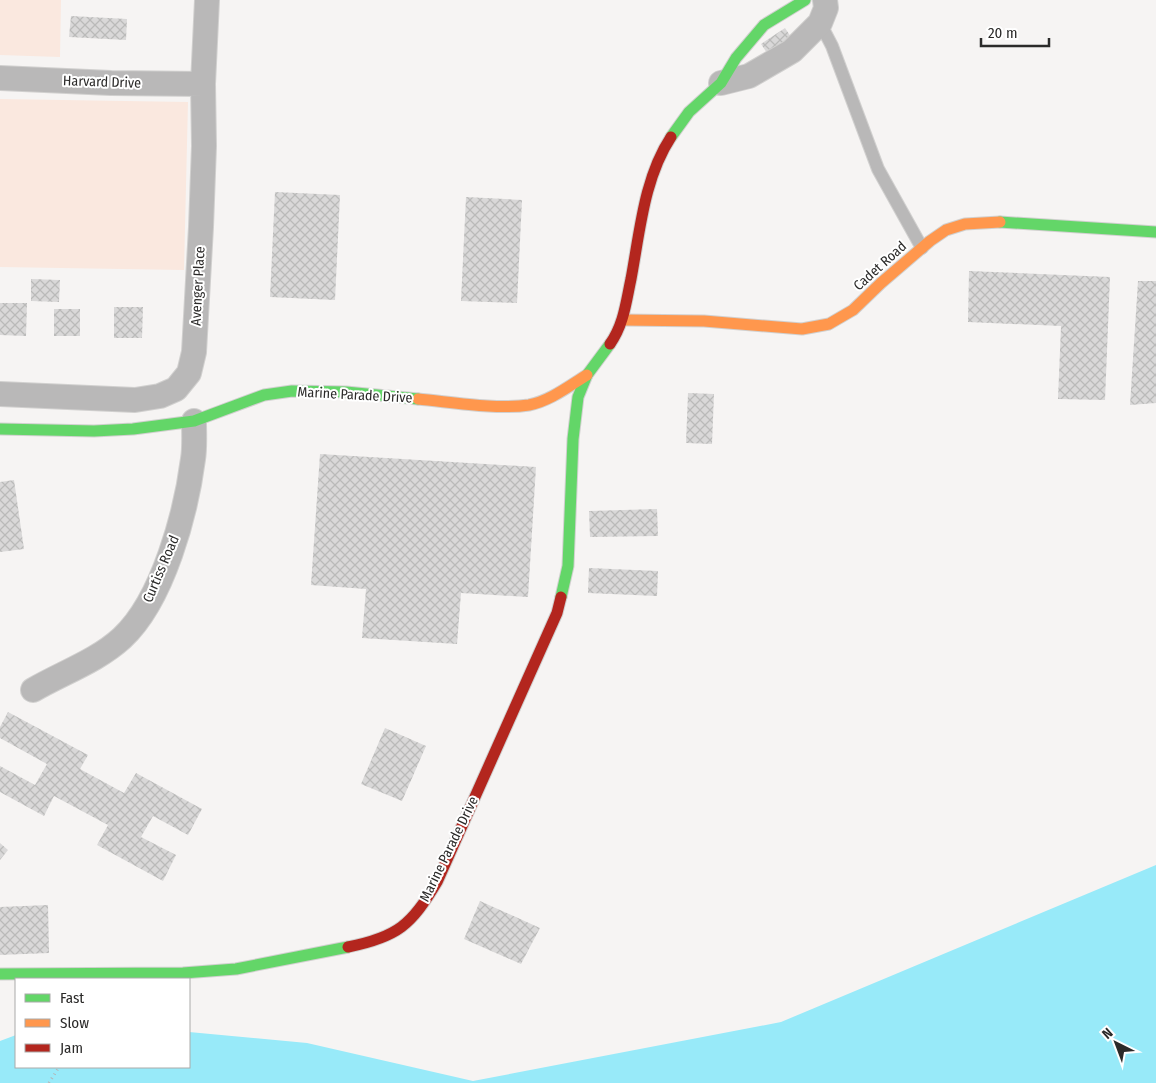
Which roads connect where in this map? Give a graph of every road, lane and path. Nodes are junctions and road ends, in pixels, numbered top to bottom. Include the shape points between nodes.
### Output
1 (207, 0) edge
2 (805, 0) edge
3 (825, 0) edge
4 (820, 23) junction
5 (0, 78) edge
6 (721, 83) junction
7 (203, 84) junction
8 (1156, 232) edge
9 (922, 248) junction
10 (623, 320) junction
11 (587, 375) junction
12 (0, 394) edge
13 (194, 421) junction
14 (0, 429) edge
15 (33, 690) dead end
16 (0, 974) edge
17 (58, 1068) edge
18 (49, 1083) edge

1 - 7 street, Avenger Place
2 - 6 street, Marine Parade Drive via 764,25 736,58
3 - 4 street via 826,8
4 - 6 street, Marine Parade Drive via 786,55 750,76
4 - 9 lane via 832,46 878,169
5 - 7 street, Harvard Drive
6 - 10 street, Marine Parade Drive via 689,112 668,140 656,165
7 - 12 street, Avenger Place via 201,226 194,352 189,373 176,389 160,396 135,400
8 - 9 street, Cadet Road via 993,222 965,224 946,230
9 - 10 street, Cadet Road via 853,310 829,324 802,329 704,321
10 - 11 street, Marine Parade Drive
11 - 13 street, Marine Parade Drive via 554,395 529,405 492,406 346,392 292,391 264,395
11 - 16 street, Marine Parade Drive via 578,397 573,439 568,566 557,613 437,882 410,922 399,931 373,942 236,969 183,974
13 - 14 street, Marine Parade Drive via 94,431
13 - 15 street, Curtiss Road via 193,458 185,505 166,566 148,603 131,628 110,647
17 - 18 path

